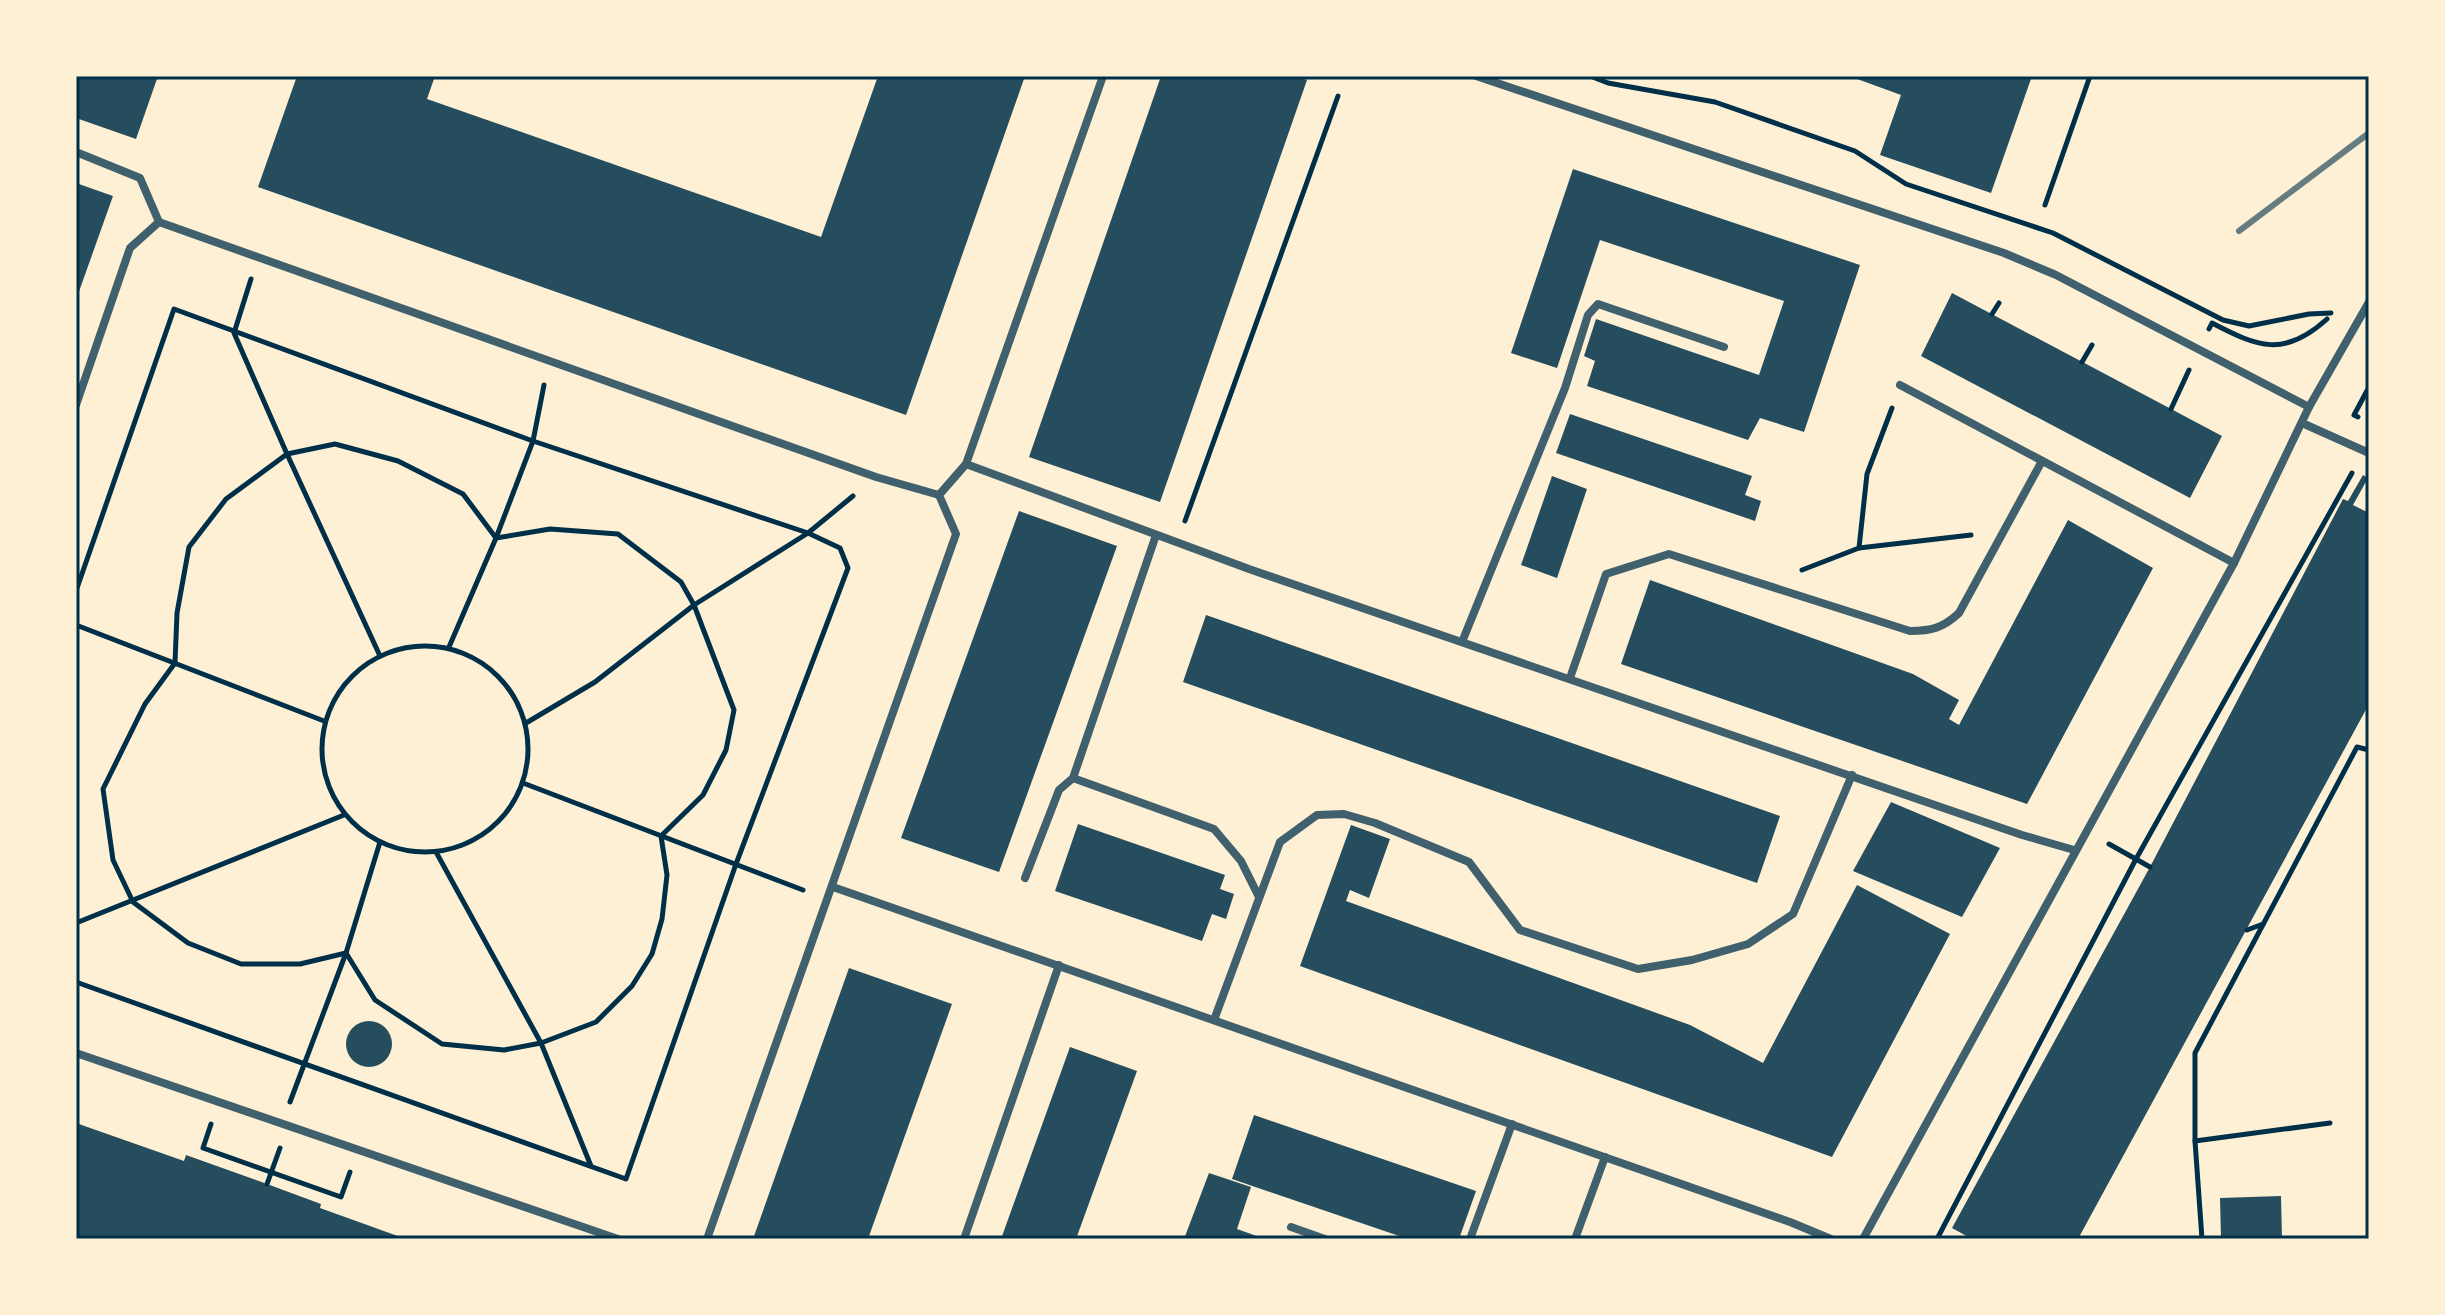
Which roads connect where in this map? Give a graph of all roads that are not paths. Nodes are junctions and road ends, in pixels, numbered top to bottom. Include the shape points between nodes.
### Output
1 (1103, 76) edge
2 (1476, 76) edge
3 (76, 152) edge
4 (159, 222) junction
5 (2369, 302) edge
6 (1724, 347) dead end
7 (1900, 385) road end
8 (76, 405) edge
9 (2309, 407) junction
10 (2302, 423) junction
11 (2369, 453) edge
12 (2042, 461) junction
13 (966, 464) junction
14 (939, 495) junction
15 (1156, 535) junction
16 (2234, 563) junction
17 (1462, 642) junction
18 (1570, 678) junction
19 (1852, 775) junction
20 (1073, 778) junction
21 (2074, 850) junction
22 (1025, 878) dead end
23 (833, 887) junction
24 (1259, 897) junction
25 (1059, 965) junction
26 (1214, 1020) junction
27 (76, 1053) edge
28 (1512, 1124) junction
29 (1605, 1157) junction
30 (1291, 1227) dead end
31 (618, 1239) edge
32 (707, 1239) edge
33 (964, 1239) edge
34 (1325, 1239) edge
35 (1470, 1239) edge
36 (1575, 1239) edge
37 (1831, 1239) edge
38 (1863, 1239) edge

1 - 13 street
2 - 9 street via 2004,253
3 - 4 street via 140,178
4 - 8 street via 130,248
4 - 14 street
5 - 9 street
6 - 17 street via 1598,304 1588,315 1565,388
7 - 12 street
9 - 10 street
10 - 11 street
10 - 16 street
12 - 16 street
12 - 18 street via 1959,613 1932,631 1910,631 1669,554 1606,574
13 - 14 street
13 - 15 street
14 - 23 street via 956,534
15 - 17 street
15 - 20 street
16 - 21 street
17 - 18 street
18 - 19 street
19 - 21 street
19 - 24 street via 1793,914 1748,944 1692,960 1638,969 1520,930 1469,862 1344,814 1317,815 1280,842
20 - 22 street via 1059,790
20 - 24 street via 1214,829 1241,861
21 - 38 street
23 - 25 street
23 - 32 street
24 - 26 street
25 - 26 street
25 - 33 street
26 - 28 street
27 - 31 street
28 - 29 street
28 - 35 street
29 - 36 street
29 - 37 street
30 - 34 street

